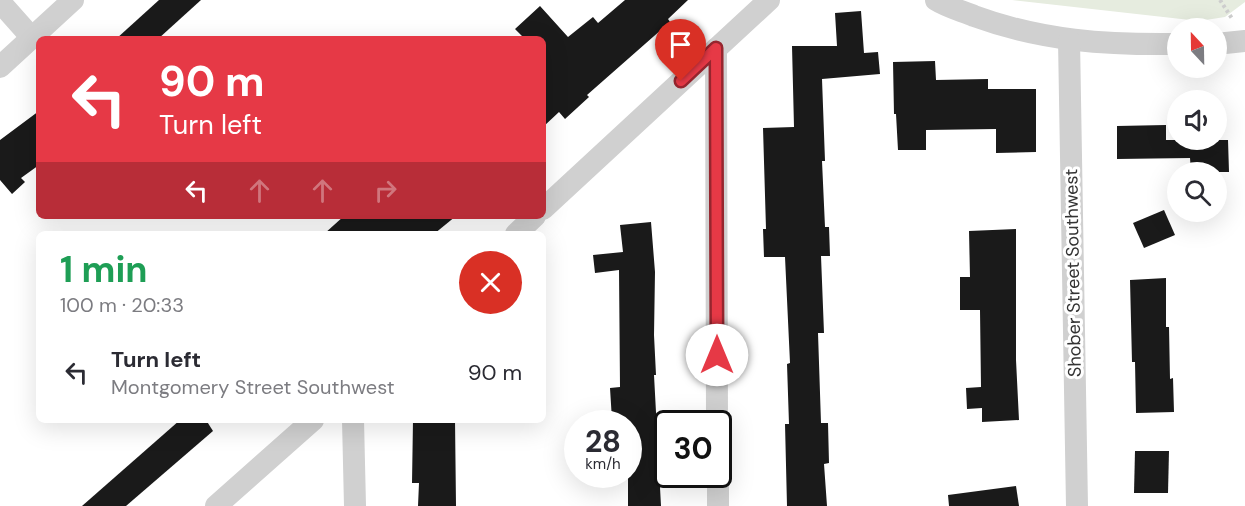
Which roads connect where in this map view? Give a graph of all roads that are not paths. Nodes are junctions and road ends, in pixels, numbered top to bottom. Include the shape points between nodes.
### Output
1 (73, 0) edge
2 (769, 0) edge
3 (936, 0) edge
4 (0, 2) edge
5 (32, 38) junction
6 (1069, 40) junction
7 (1245, 41) edge
8 (1227, 43) edge
9 (1167, 44) edge
10 (716, 48) junction
11 (0, 67) edge
12 (546, 205) edge
13 (532, 219) edge
14 (519, 231) edge
15 (717, 410) edge
16 (310, 423) edge
17 (353, 423) edge
18 (718, 488) edge
19 (216, 506) edge
20 (355, 506) edge
21 (718, 506) edge
22 (1077, 506) edge

1 - 5 street
2 - 10 street
3 - 6 street via 1007,28
4 - 5 street
5 - 11 street
6 - 9 street
6 - 22 street, Shober Street Southwest
7 - 8 street
10 - 12 street
10 - 15 street
13 - 14 street
16 - 19 street
17 - 20 street
18 - 21 street

